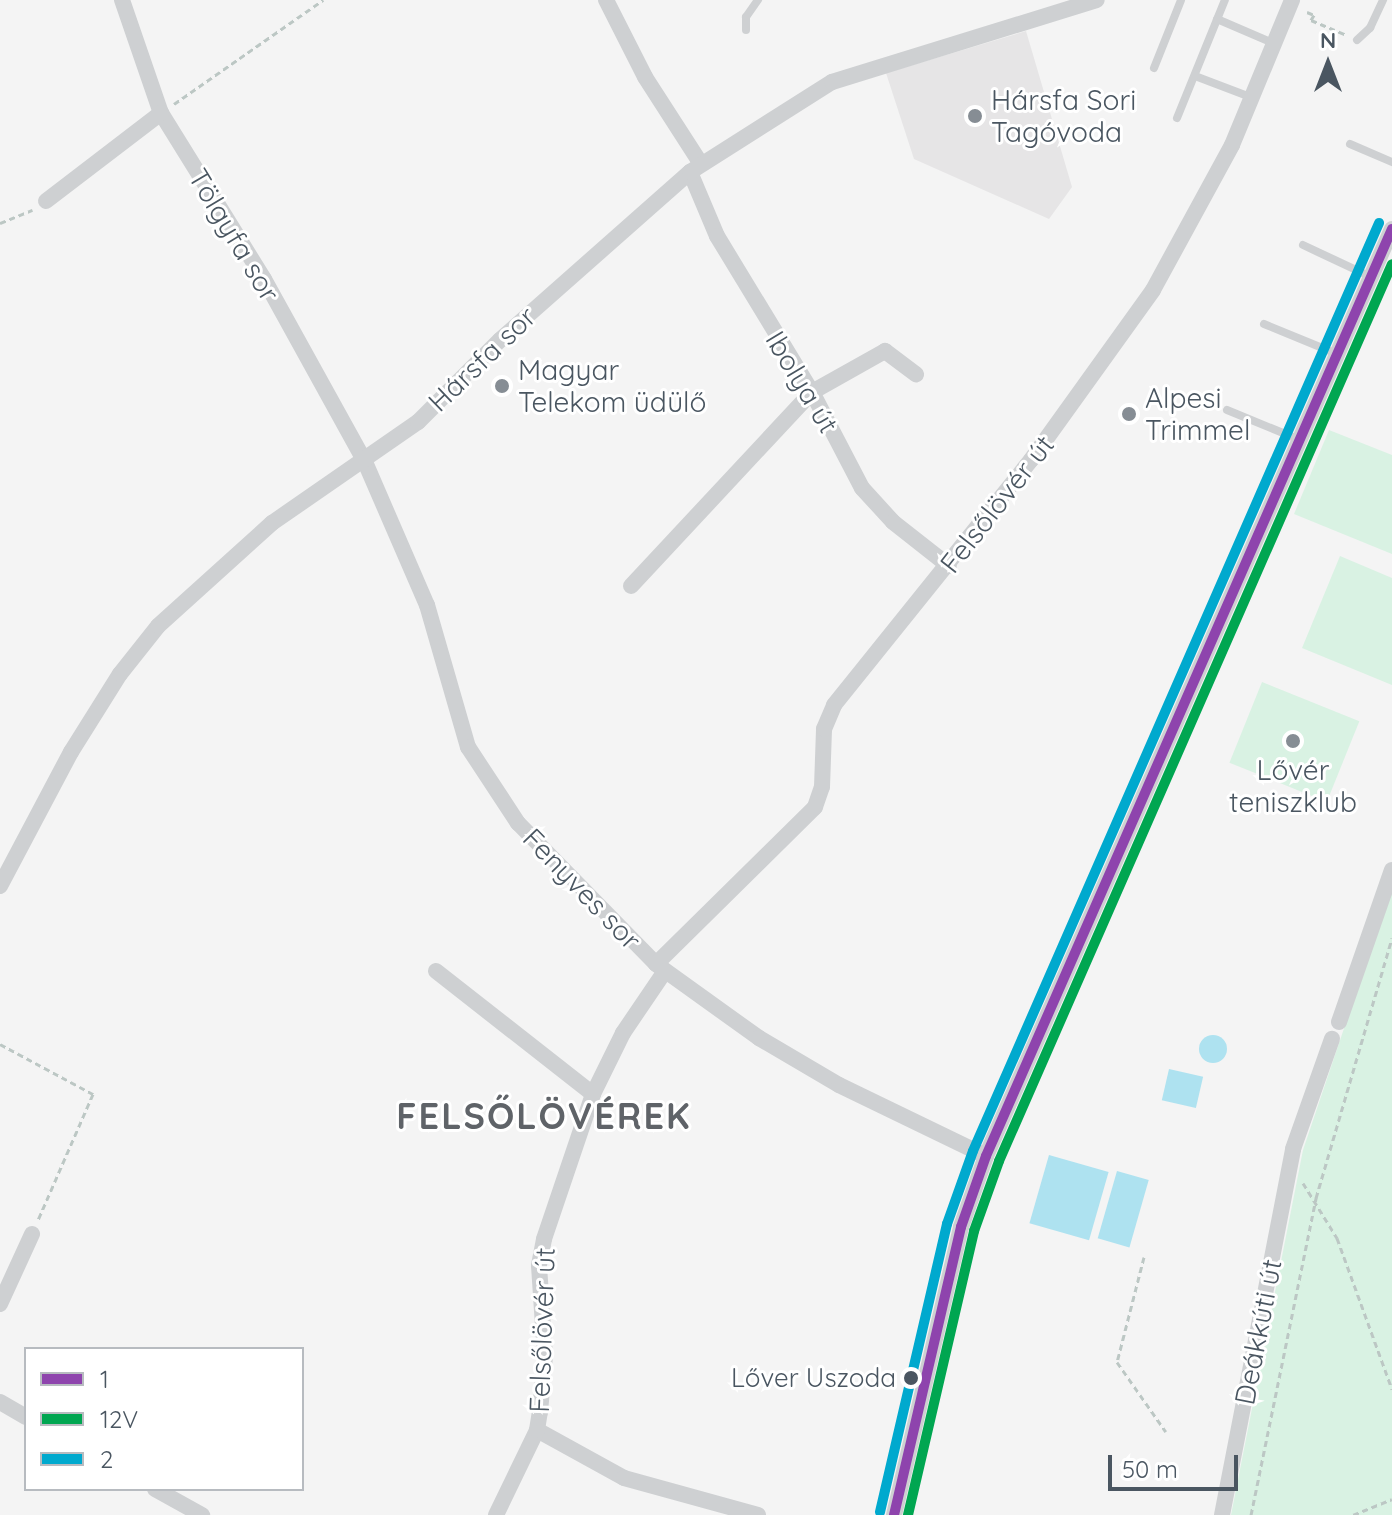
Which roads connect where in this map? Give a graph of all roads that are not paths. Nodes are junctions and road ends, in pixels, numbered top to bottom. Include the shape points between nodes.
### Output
1 (122, 0) edge
2 (606, 0) edge
3 (758, 0) edge
4 (1097, 0) edge
5 (1181, 0) edge
6 (1225, 0) edge
7 (1292, 0) edge
8 (1383, 0) edge
9 (1217, 19) junction
10 (746, 30) dead end
11 (1357, 40) road end
12 (1276, 44) junction
13 (1154, 68) dead end
14 (1195, 76) junction
15 (1253, 98) junction
16 (161, 113) junction
17 (1177, 118) dead end
18 (1350, 144) dead end
19 (1392, 162) edge
20 (695, 168) junction
21 (46, 201) road end
22 (1392, 229) edge
23 (1303, 245) dead end
24 (1372, 277) junction
25 (1264, 324) dead end
26 (1338, 354) junction
27 (916, 374) dead end
28 (812, 392) junction
29 (1227, 410) dead end
30 (1301, 440) junction
31 (365, 462) junction
32 (949, 566) junction
33 (631, 586) dead end
34 (1392, 870) edge
35 (0, 886) edge
36 (661, 968) junction
37 (436, 971) dead end
38 (1339, 1022) dead end
39 (1332, 1039) dead end
40 (593, 1094) junction
41 (986, 1156) junction
42 (32, 1234) road end
43 (0, 1304) edge
44 (0, 1402) edge
45 (24, 1416) edge
46 (537, 1430) junction
47 (159, 1491) edge
48 (202, 1515) edge
49 (496, 1515) edge
50 (758, 1515) edge
51 (894, 1515) edge
52 (1222, 1515) edge

1 - 16 street, Tölgyfa sor
2 - 20 street, Ibolya út
3 - 10 lane via 746,17
4 - 20 street, Hársfa sor via 832,82
5 - 13 lane
6 - 9 lane
7 - 12 street, Felsőlövér út
8 - 11 lane via 1370,28
9 - 12 lane
9 - 14 lane
12 - 15 street, Felsőlövér út
14 - 15 lane
14 - 17 lane
15 - 32 street, Felsőlövér út via 1153,290 1106,361
16 - 21 street
16 - 31 street, Tölgyfa sor via 264,279
18 - 19 lane
20 - 28 street, Ibolya út via 717,236
20 - 31 street, Hársfa sor via 510,330 418,422
22 - 24 street
23 - 24 lane
24 - 26 street
25 - 26 lane
26 - 30 street
27 - 28 street via 885,351
28 - 32 street, Ibolya út via 862,488 893,522
28 - 33 street
29 - 30 lane
30 - 41 street
31 - 35 street, Hársfa sor via 272,523 158,626 71,752
31 - 36 street, Fenyves sor via 427,605 454,710 489,783 571,883
32 - 36 street, Felsőlövér út via 834,705 824,729 822,787 815,807
34 - 38 street
36 - 40 street, Felsőlövér út
36 - 41 street, Fenyves sor via 759,1038 839,1085
37 - 40 street
39 - 52 street, Deákkúti út via 1293,1149
40 - 46 street, Felsőlövér út via 539,1265 545,1356
41 - 51 street via 961,1227
42 - 43 street
44 - 45 street
46 - 49 street, Felsőlövér út
46 - 50 street via 624,1478
47 - 48 street

